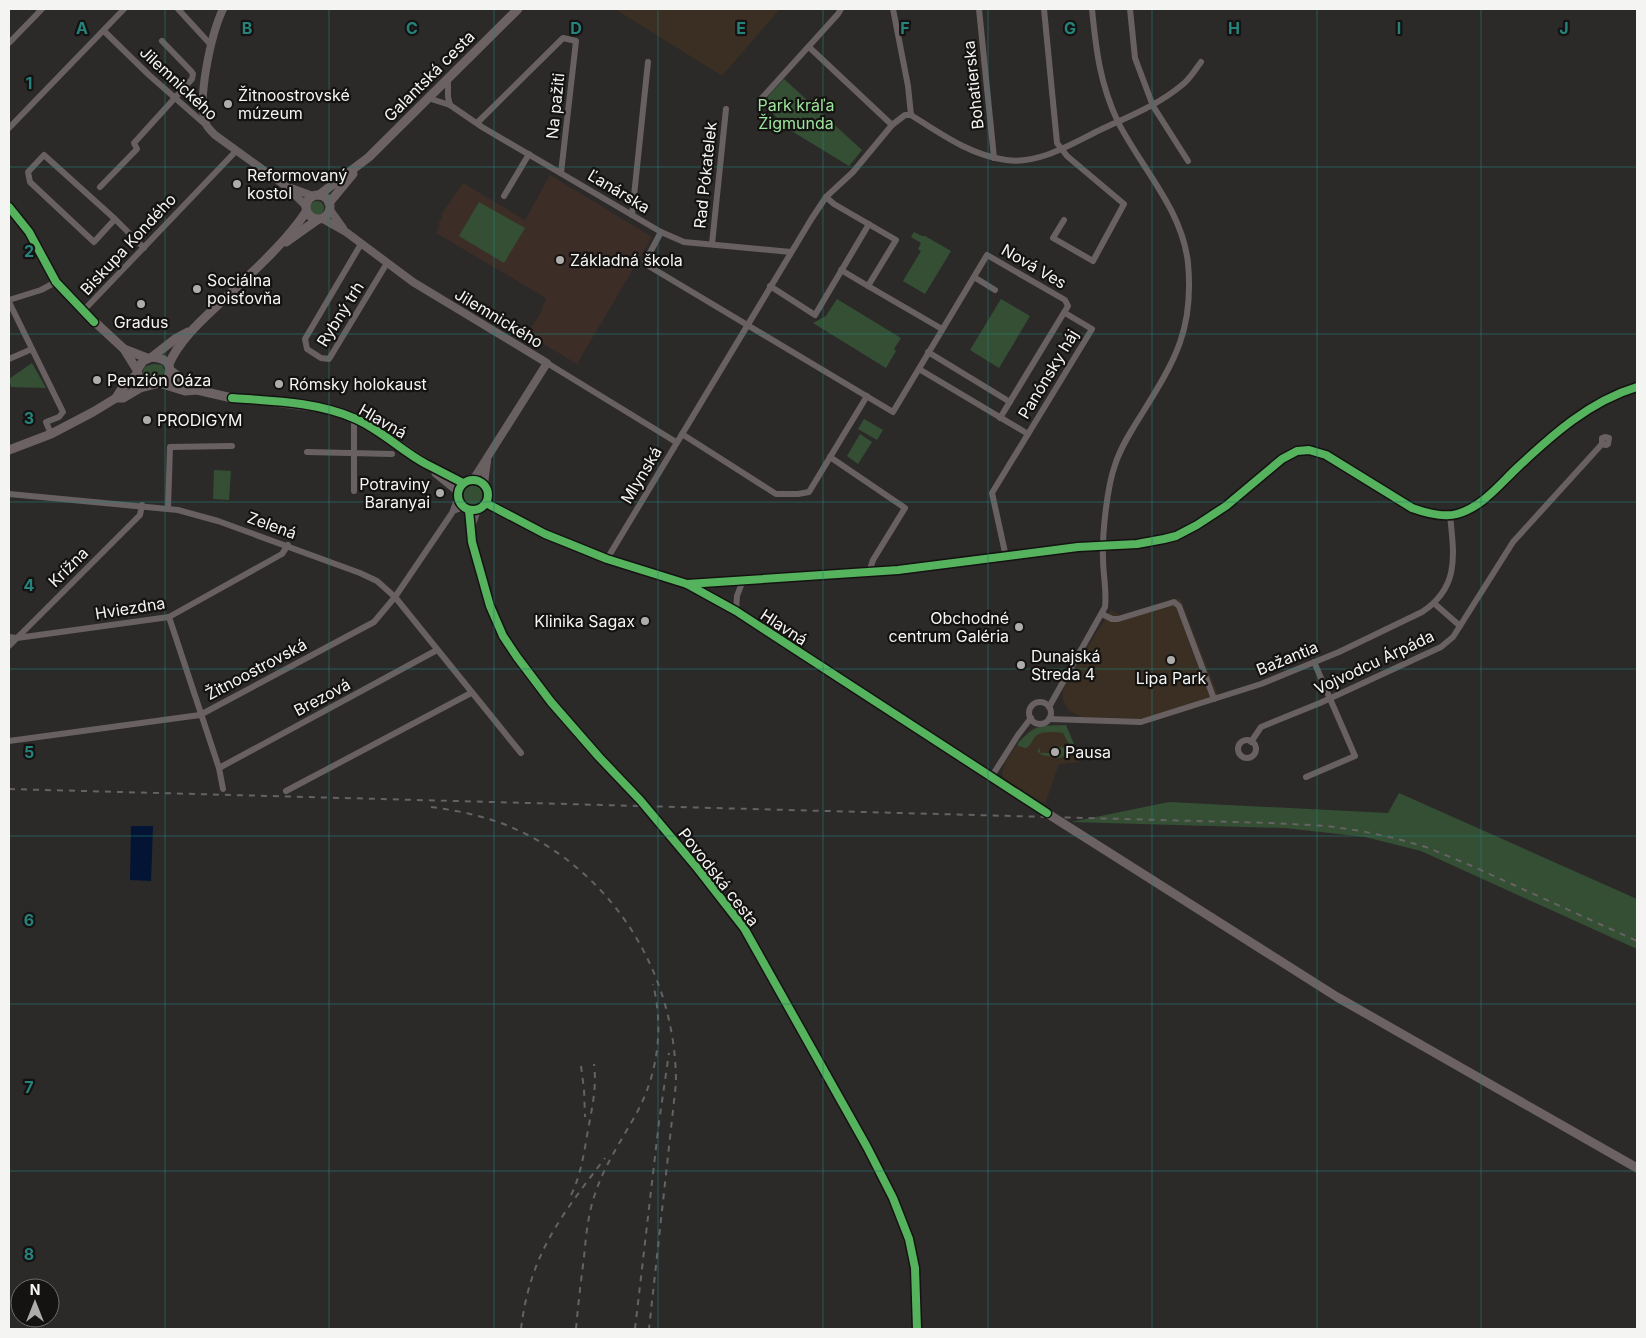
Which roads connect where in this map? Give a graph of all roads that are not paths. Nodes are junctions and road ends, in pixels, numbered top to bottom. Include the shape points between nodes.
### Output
1 (42, 9) edge
2 (124, 9) edge
3 (178, 9) edge
4 (224, 9) edge
5 (518, 9) edge
6 (841, 9) edge
7 (893, 9) edge
8 (979, 9) edge
9 (1044, 9) edge
10 (1092, 9) edge
11 (1130, 9) edge
12 (104, 31) junction
13 (162, 41) dead end
14 (9, 44) edge
15 (210, 45) junction
16 (809, 47) junction
17 (648, 62) dead end
18 (1201, 62) dead end
19 (448, 78) junction
20 (176, 98) junction
21 (428, 98) junction
22 (761, 99) dead end
23 (450, 105) junction
24 (1153, 106) junction
25 (726, 108) dead end
26 (911, 115) junction
27 (1118, 122) junction
28 (477, 123) junction
29 (208, 126) junction
30 (892, 126) junction
31 (9, 128) edge
32 (1061, 149) junction
33 (236, 151) junction
34 (529, 154) junction
35 (994, 158) junction
36 (1188, 161) dead end
37 (361, 164) junction
38 (561, 174) junction
39 (100, 187) dead end
40 (287, 187) junction
41 (316, 195) junction
42 (504, 196) dead end
43 (826, 196) junction
44 (330, 206) junction
45 (9, 207) edge
46 (306, 208) junction
47 (632, 215) junction
48 (115, 219) junction
49 (320, 219) junction
50 (1064, 220) dead end
51 (869, 224) junction
52 (346, 232) junction
53 (661, 232) junction
54 (361, 244) junction
55 (712, 244) junction
56 (144, 248) junction
57 (275, 249) junction
58 (791, 252) junction
59 (387, 263) junction
60 (841, 270) junction
61 (974, 277) junction
62 (56, 282) junction
63 (770, 286) junction
64 (868, 286) junction
65 (995, 290) dead end
66 (9, 302) edge
67 (83, 311) junction
68 (1065, 313) junction
69 (747, 324) junction
70 (942, 329) junction
71 (191, 330) junction
72 (32, 349) junction
73 (124, 349) junction
74 (928, 352) junction
75 (150, 358) junction
76 (9, 359) edge
77 (547, 363) junction
78 (170, 367) junction
79 (919, 368) junction
80 (137, 372) junction
81 (154, 384) junction
82 (1637, 387) edge
83 (197, 390) junction
84 (867, 396) junction
85 (116, 398) junction
86 (1010, 402) junction
87 (354, 418) junction
88 (1004, 420) junction
89 (51, 434) junction
90 (682, 434) junction
91 (1028, 434) junction
92 (676, 442) junction
93 (1602, 444) dead end
94 (232, 446) dead end
95 (9, 450) edge
96 (307, 452) dead end
97 (353, 453) junction
98 (392, 454) dead end
99 (830, 457) junction
100 (488, 459) junction
101 (473, 480) junction
102 (484, 484) junction
103 (354, 491) dead end
104 (460, 491) junction
105 (9, 494) edge
106 (486, 503) junction
107 (142, 505) junction
108 (168, 508) junction
109 (470, 509) junction
110 (453, 511) junction
111 (1450, 515) junction
112 (288, 545) junction
113 (1103, 546) junction
114 (1006, 556) junction
115 (607, 559) junction
116 (869, 572) junction
117 (743, 580) junction
118 (686, 584) junction
119 (395, 597) junction
120 (1435, 604) junction
121 (736, 611) junction
122 (1102, 614) junction
123 (169, 617) junction
124 (1460, 626) junction
125 (9, 637) edge
126 (17, 638) junction
127 (9, 646) edge
128 (437, 650) junction
129 (1314, 662) junction
130 (472, 693) junction
131 (1214, 699) junction
132 (1329, 699) junction
133 (1049, 707) junction
134 (200, 714) junction
135 (1031, 718) junction
136 (1049, 719) junction
137 (9, 741) edge
138 (1251, 742) dead end
139 (521, 753) dead end
140 (219, 768) junction
141 (992, 776) junction
142 (1306, 777) dead end
143 (223, 789) dead end
144 (286, 792) dead end
145 (1637, 1168) edge
146 (916, 1329) edge

1 - 14 street
2 - 12 street
3 - 15 street
4 - 15 street
5 - 19 main road, Galantská cesta
6 - 16 street
7 - 26 street
8 - 35 street, Bohatierska
9 - 32 street via 1057,143
10 - 27 street via 1098,66
11 - 24 street via 1135,58
12 - 20 street, Jilemnického
12 - 31 street
13 - 20 street via 193,74
15 - 29 street via 204,87
16 - 22 street
16 - 30 street
17 - 47 street
18 - 24 street via 1184,84
19 - 21 main road, Galantská cesta
19 - 23 street
20 - 29 street, Jilemnického
20 - 39 street via 134,143 137,149
21 - 23 street, Ľanárska
21 - 37 main road, Galantská cesta
23 - 28 street, Ľanárska
24 - 27 street
24 - 36 street
25 - 55 street, Rad Pókatelek
26 - 30 street via 905,115
26 - 35 street via 968,150
27 - 32 street
27 - 113 street via 1175,218 1188,261 1189,289 1187,318 1180,346 1114,465
28 - 34 street, Ľanárska
28 - 38 street, Na pažiti via 563,38 576,41
29 - 33 street, Jilemnického
30 - 43 street via 853,172
32 - 35 street via 1026,160
32 - 50 street via 1124,204 1093,260 1054,238
33 - 40 street, Jilemnického
33 - 56 street, Biskupa Kondého
34 - 38 street, Ľanárska
34 - 42 street
37 - 41 main road, Galantská cesta
37 - 44 main road, Galantská cesta
38 - 47 street, Ľanárska
40 - 41 street, Jilemnického
40 - 46 street, Jilemnického
41 - 44 main road via 324,197
41 - 46 main road via 308,200
43 - 51 street
43 - 58 street
44 - 49 main road via 327,216
44 - 52 street, Jilemnického
45 - 62 main road via 29,232
46 - 49 main road via 311,218
46 - 57 main road
47 - 53 street, Ľanárska
48 - 48 street via 44,154 28,172 30,182 94,242
48 - 56 street
49 - 52 street, Jilemnického
49 - 57 main road
51 - 60 street
51 - 64 street via 896,240
52 - 54 street, Jilemnického
53 - 55 street, Ľanárska via 684,242
53 - 69 street, Nová Ves via 644,262 647,266
54 - 59 street, Jilemnického
54 - 59 street, Rybný trh via 305,339 307,349 329,359
55 - 58 street, Ľanárska
56 - 67 street, Biskupa Kondého
57 - 71 main road
58 - 63 street
59 - 77 street, Jilemnického via 449,305
60 - 63 street via 815,316
60 - 64 street
61 - 65 street
61 - 68 street, Nová Ves via 988,255 1065,300 1068,306
61 - 70 street, Nová Ves
62 - 66 street
62 - 67 main road
63 - 69 street
64 - 70 street
66 - 72 street
67 - 73 main road
68 - 86 street, Nová Ves
68 - 91 street, Panónsky háj via 1092,329
69 - 84 street, Nová Ves
69 - 90 street
70 - 74 street, Nová Ves
71 - 75 main road
71 - 78 main road via 174,354
72 - 76 street
72 - 89 street via 63,412 46,422
73 - 75 main road
73 - 80 main road
74 - 79 street, Nová Ves
74 - 86 street
75 - 78 main road via 162,358
75 - 80 main road via 143,361
77 - 92 street, Mlynská
77 - 100 street, Jilemnického
78 - 81 main road via 168,378
78 - 83 main road
79 - 84 street, Nová Ves via 893,412
79 - 88 street
80 - 81 main road via 142,381
80 - 85 main road
81 - 83 main road, Hlavná via 185,391
81 - 85 main road
82 - 111 street via 1585,411 1552,436 1478,505
83 - 87 main road, Hlavná via 232,398 322,408
84 - 99 street
85 - 89 main road
86 - 88 street, Nová Ves
87 - 97 street
87 - 104 main road, Hlavná via 427,464
88 - 91 street, Panónsky háj
89 - 95 main road
90 - 92 street
90 - 99 street via 776,494 809,492
91 - 114 street, Panónsky háj via 992,493
92 - 115 street, Mlynská
93 - 124 street, Vojvodcu Árpáda via 1513,542
94 - 108 street via 170,447
96 - 97 street
97 - 98 street
97 - 103 street
99 - 116 street via 905,508
100 - 101 street, Jilemnického
100 - 102 street, Jilemnického
101 - 102 main road
101 - 104 main road
102 - 106 main road via 489,493
104 - 109 main road via 460,503
104 - 110 street, Žitnoostrovská
105 - 107 street, Zelená
106 - 109 main road
106 - 115 main road, Hlavná via 545,534
107 - 108 street, Zelená
107 - 126 street, Krížna via 140,515
108 - 112 street, Zelená
109 - 110 street
109 - 146 street, Povodská cesta via 472,542 490,606 503,636 558,709 640,800 744,928 824,1069 905,1226 914,1255
110 - 119 street, Žitnoostrovská
111 - 113 street via 1412,508 1326,455 1309,450 1297,451 1282,458 1226,506 1176,536 1152,542
111 - 120 street, Bažantia via 1453,568 1446,590
112 - 119 street, Zelená via 377,580
112 - 123 street, Hviezdna via 282,554
113 - 114 street
113 - 122 street via 1106,595
114 - 116 street
115 - 118 main road, Hlavná
116 - 117 street
117 - 118 street
117 - 121 street via 736,596
118 - 121 main road, Hlavná
119 - 128 street, Zelená
119 - 134 street, Žitnoostrovská via 374,622
120 - 124 street
120 - 129 street, Bažantia
121 - 141 main road, Hlavná
122 - 131 street via 1118,619 1174,602 1179,606
122 - 133 street
123 - 126 street, Hviezdna
123 - 134 street
124 - 132 street, Vojvodcu Árpáda via 1454,637 1441,647
125 - 126 street, Hviezdna
126 - 127 street, Krížna
128 - 130 street, Zelená
128 - 140 street, Brezová
129 - 131 street, Bažantia
129 - 132 street
130 - 139 street, Zelená
130 - 144 street
131 - 136 street, Bažantia via 1141,722
132 - 138 street, Vojvodcu Árpáda via 1261,727
132 - 142 street via 1355,756
133 - 135 street via 1036,704 1030,712
133 - 136 street
134 - 137 street, Žitnoostrovská
134 - 140 street
135 - 136 street via 1040,724
135 - 141 street
140 - 143 street
141 - 145 main road, Hlavná via 1337,996

